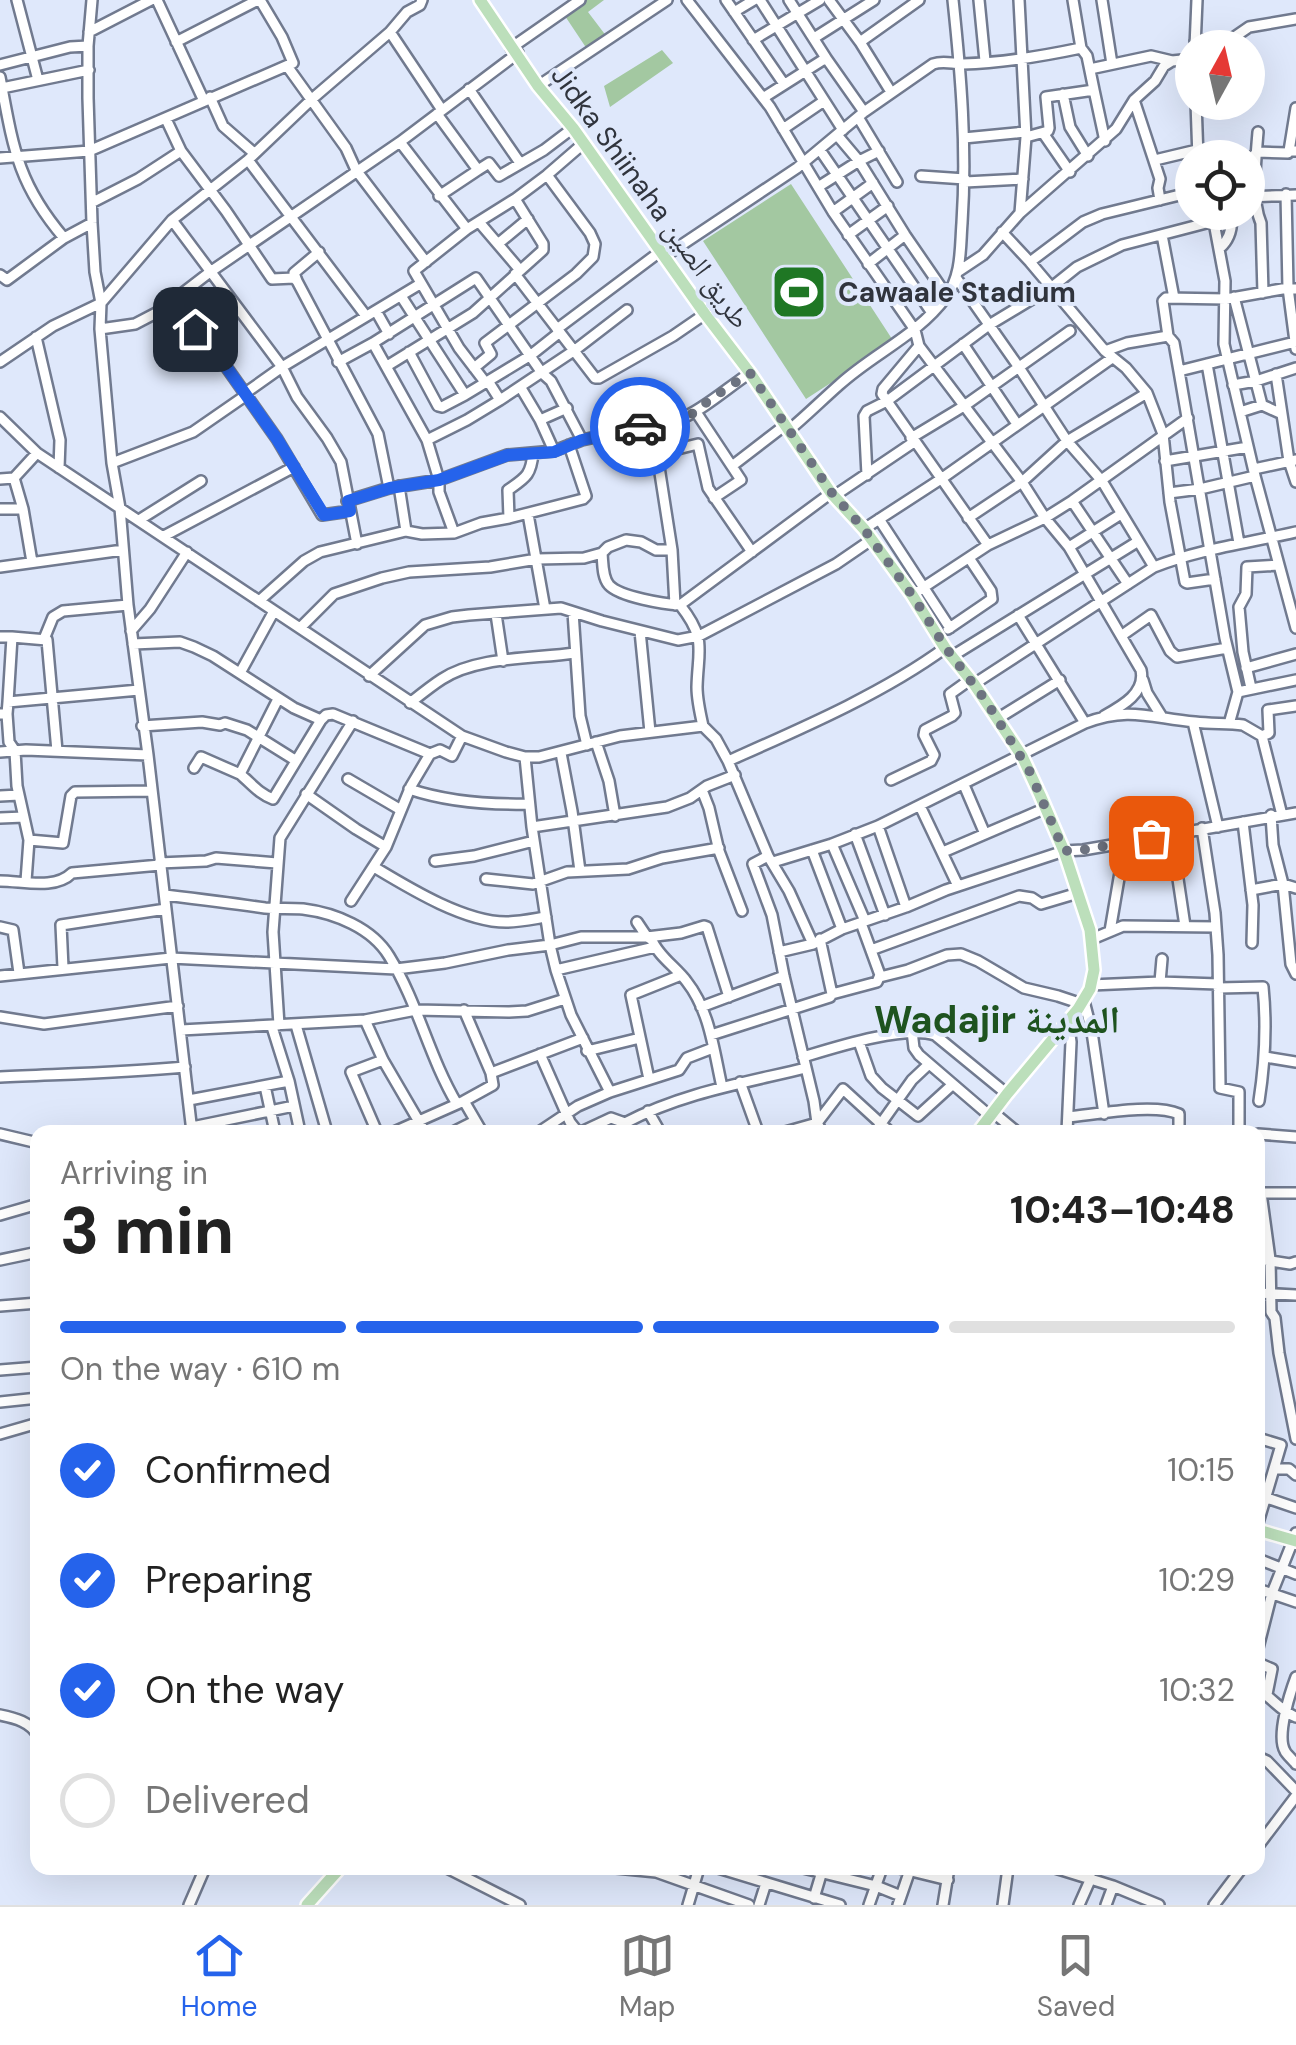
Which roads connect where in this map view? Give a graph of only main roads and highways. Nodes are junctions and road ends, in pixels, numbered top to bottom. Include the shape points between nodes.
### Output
1 (480, 0) edge
2 (984, 1125) edge
3 (1265, 1528) edge
4 (1295, 1538) edge
5 (334, 1875) edge
6 (307, 1905) edge

1 - 2 main road, Jidka Shiinaha طريق الصين via 833,494 917,591 938,635 1022,756 1046,808 1092,939 1094,970 1083,1002
3 - 4 main road
5 - 6 main road

